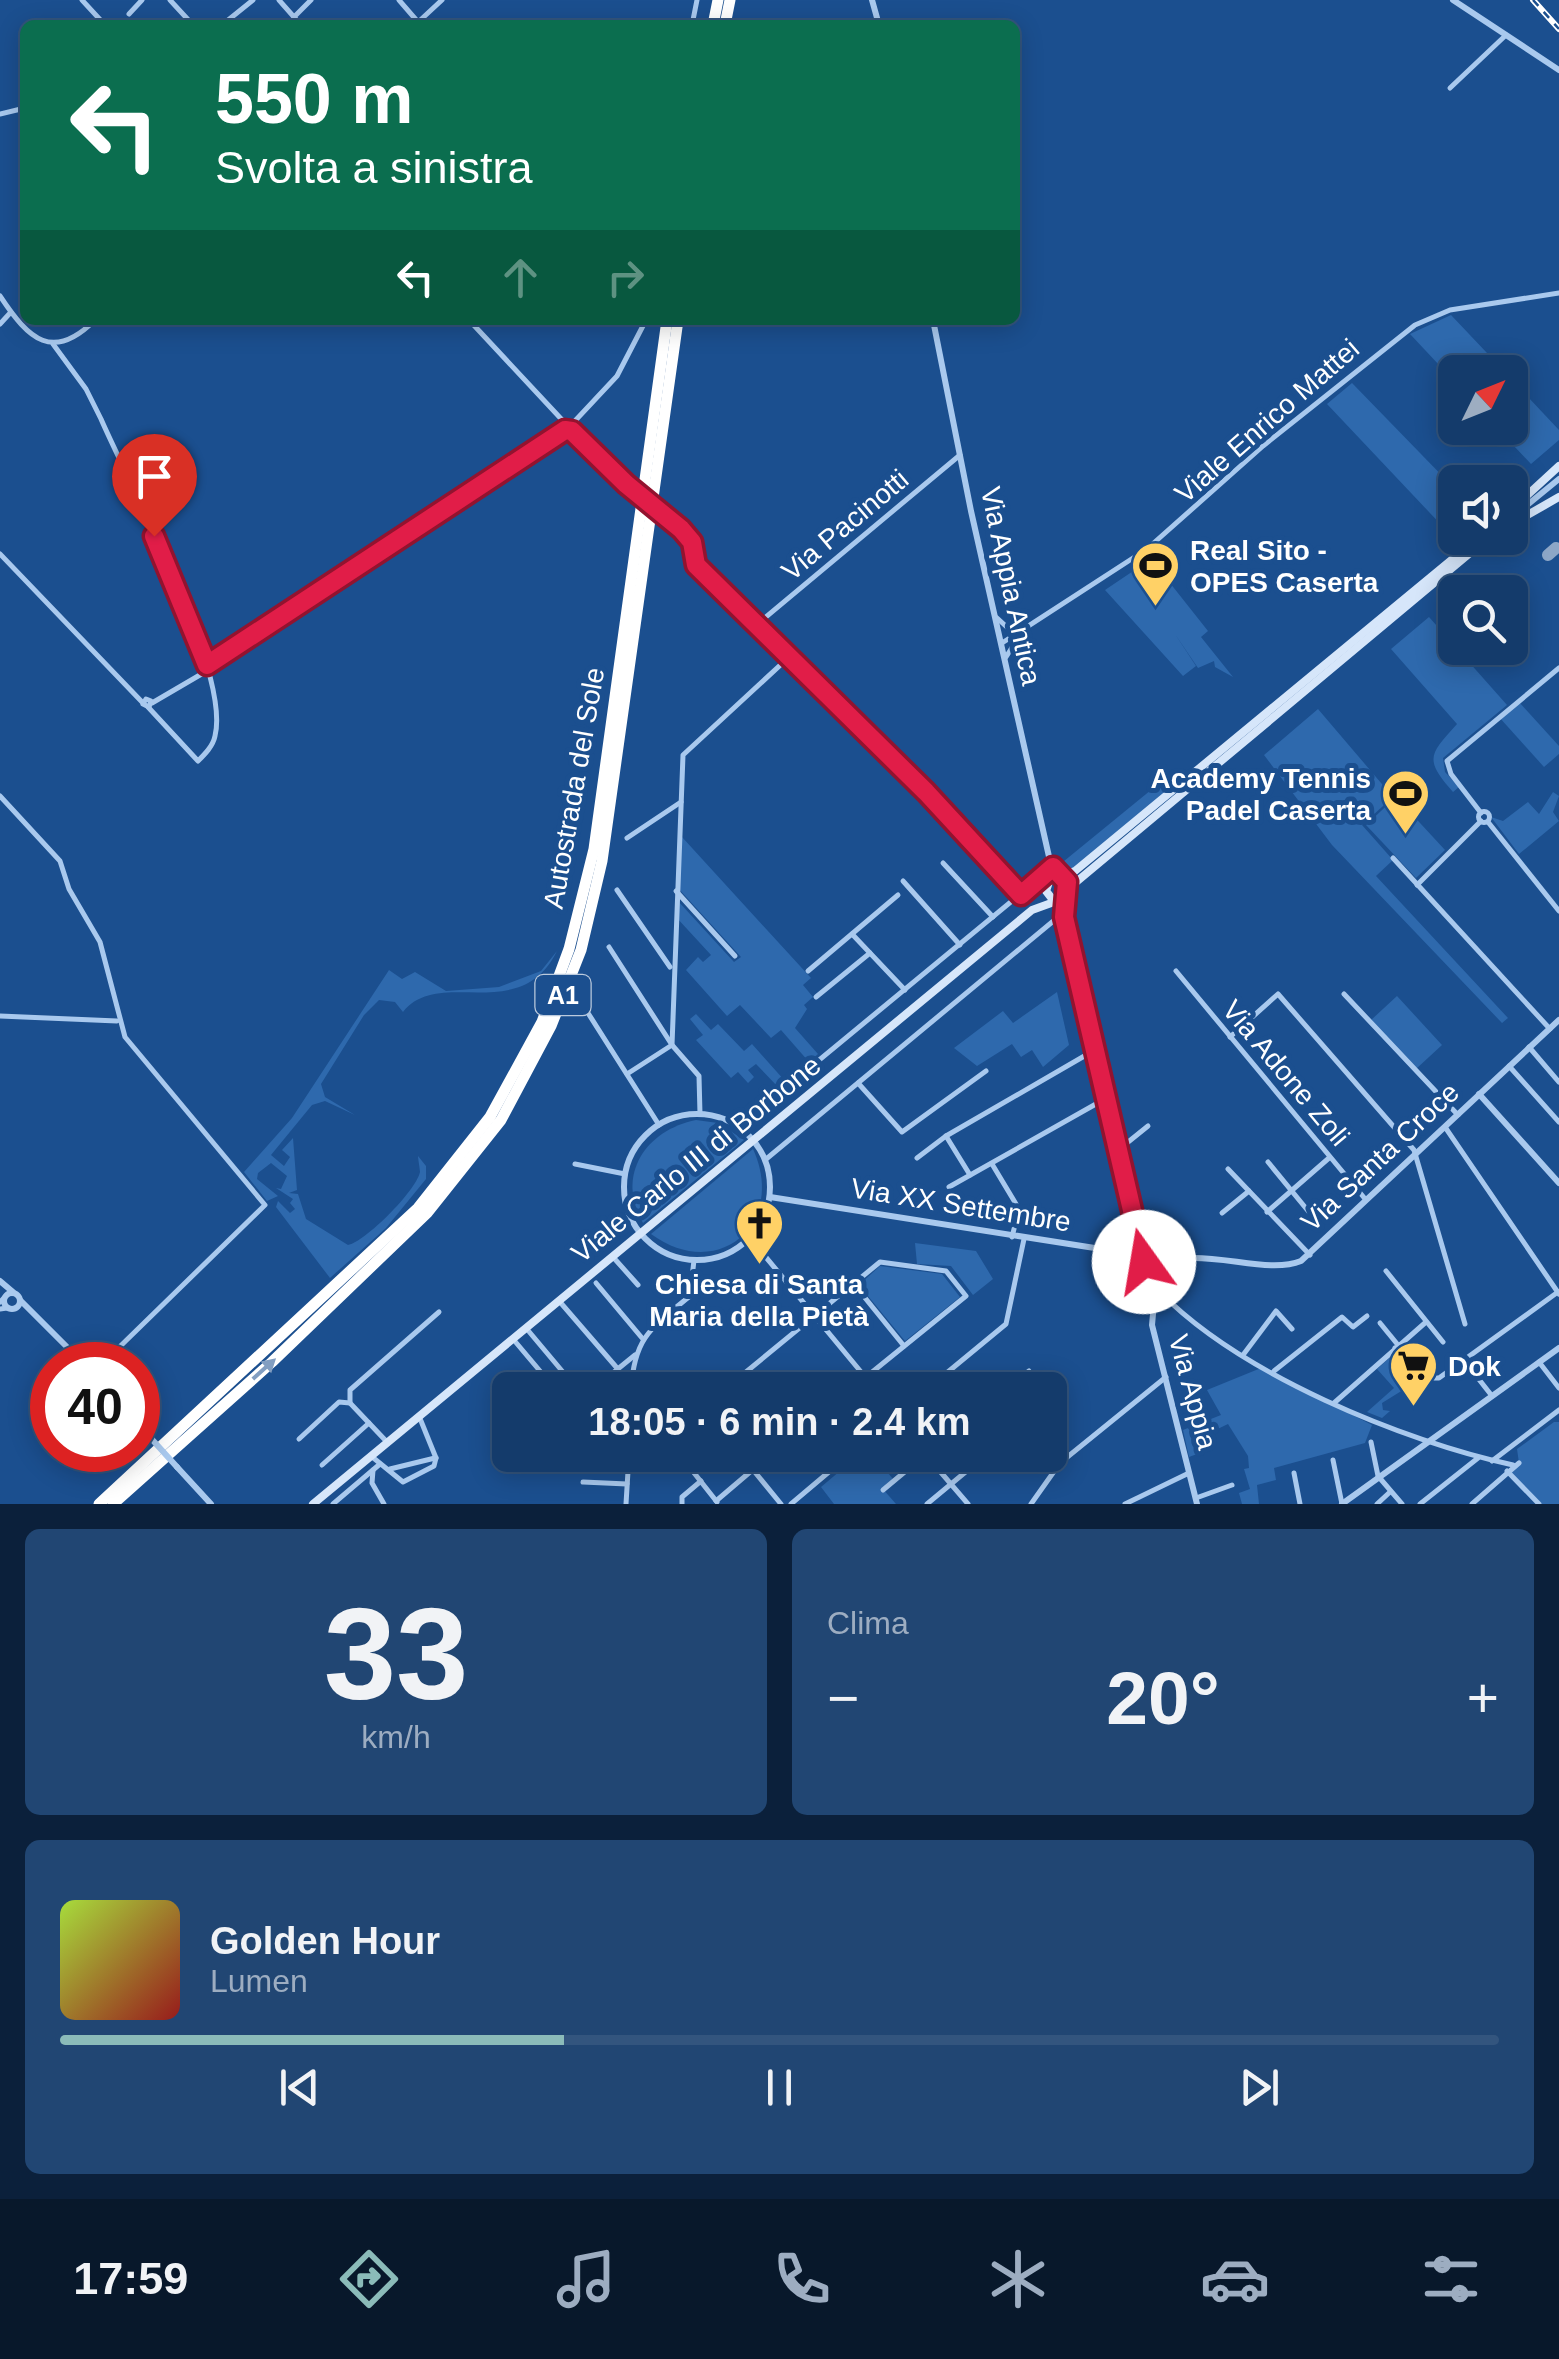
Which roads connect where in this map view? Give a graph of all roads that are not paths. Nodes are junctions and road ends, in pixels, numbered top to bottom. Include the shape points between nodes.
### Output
1 (82, 0) edge
2 (142, 0) edge
3 (170, 0) edge
4 (253, 0) edge
5 (279, 0) edge
6 (311, 0) edge
7 (398, 0) edge
8 (442, 0) edge
9 (1453, 0) edge
10 (129, 14) dead end
11 (294, 17) junction
12 (100, 20) edge
13 (188, 20) edge
14 (228, 20) edge
15 (297, 20) edge
16 (415, 20) edge
17 (420, 20) edge
18 (1506, 35) junction
19 (1559, 70) edge
20 (1450, 88) dead end
21 (1559, 292) edge
22 (0, 296) edge
23 (10, 312) junction
24 (20, 321) edge
25 (0, 324) edge
26 (25, 325) edge
27 (89, 325) edge
28 (473, 325) edge
29 (643, 325) edge
30 (665, 325) edge
31 (677, 325) edge
32 (934, 325) edge
33 (53, 344) junction
34 (569, 427) junction
35 (960, 454) junction
36 (1559, 468) edge
37 (1559, 479) edge
38 (1528, 496) edge
39 (1559, 497) edge
40 (1528, 506) edge
41 (1528, 513) edge
42 (0, 554) edge
43 (1457, 555) edge
44 (1468, 555) edge
45 (997, 618) junction
46 (755, 626) junction
47 (1022, 632) junction
48 (1002, 644) junction
49 (788, 658) junction
50 (1005, 660) junction
51 (1559, 668) edge
52 (207, 669) junction
53 (148, 703) junction
54 (0, 796) edge
55 (680, 802) junction
56 (1484, 822) junction
57 (628, 838) dead end
58 (1393, 858) dead end
59 (943, 863) dead end
60 (1051, 866) junction
61 (1061, 877) junction
62 (903, 880) dead end
63 (1418, 885) junction
64 (1047, 886) junction
65 (1069, 888) junction
66 (618, 890) dead end
67 (676, 892) junction
68 (898, 894) dead end
69 (1021, 895) junction
70 (1065, 898) junction
71 (1054, 900) junction
72 (1032, 910) junction
73 (1559, 911) edge
74 (1063, 914) junction
75 (994, 917) junction
76 (852, 934) junction
77 (960, 944) junction
78 (609, 947) dead end
79 (870, 953) junction
80 (735, 956) dead end
81 (672, 969) junction
82 (808, 971) dead end
83 (1176, 971) dead end
84 (904, 990) junction
85 (1344, 994) dead end
86 (816, 997) dead end
87 (588, 1012) dead end
88 (0, 1016) edge
89 (117, 1021) junction
90 (1555, 1026) edge
91 (1230, 1036) junction
92 (672, 1044) junction
93 (1529, 1047) junction
94 (1093, 1051) junction
95 (1509, 1066) junction
96 (986, 1071) dead end
97 (627, 1074) junction
98 (1559, 1082) edge
99 (858, 1083) junction
100 (1480, 1094) junction
101 (1104, 1099) junction
102 (700, 1114) junction
103 (1458, 1115) junction
104 (1559, 1122) edge
105 (659, 1124) junction
106 (738, 1126) junction
107 (1148, 1126) dead end
108 (1445, 1127) junction
109 (946, 1136) junction
110 (754, 1140) junction
111 (1117, 1151) junction
112 (1415, 1154) junction
113 (1330, 1157) junction
114 (917, 1158) dead end
115 (765, 1160) junction
116 (1268, 1162) dead end
117 (575, 1164) dead end
118 (992, 1164) junction
119 (1228, 1168) dead end
120 (625, 1174) junction
121 (970, 1175) junction
122 (1559, 1183) edge
123 (949, 1186) dead end
124 (1292, 1190) junction
125 (1249, 1192) junction
126 (770, 1197) junction
127 (1366, 1200) junction
128 (1222, 1212) dead end
129 (1267, 1212) junction
130 (1310, 1212) dead end
131 (641, 1233) junction
132 (1012, 1237) junction
133 (750, 1238) junction
134 (1024, 1239) junction
135 (1310, 1255) junction
136 (613, 1257) junction
137 (694, 1260) junction
138 (1146, 1265) junction
139 (1386, 1270) dead end
140 (0, 1281) edge
141 (596, 1283) dead end
142 (853, 1283) junction
143 (638, 1286) dead end
144 (1158, 1292) junction
145 (1558, 1293) edge
146 (559, 1301) junction
147 (7, 1302) edge
148 (439, 1312) dead end
149 (33, 1313) junction
150 (814, 1314) junction
151 (1368, 1316) dead end
152 (1426, 1322) junction
153 (1380, 1323) dead end
154 (1464, 1324) dead end
155 (526, 1328) junction
156 (1292, 1329) dead end
157 (513, 1338) junction
158 (642, 1338) junction
159 (62, 1342) edge
160 (125, 1342) edge
161 (1443, 1342) dead end
162 (904, 1346) junction
163 (1396, 1347) junction
164 (1559, 1348) edge
165 (635, 1355) junction
166 (1242, 1355) junction
167 (1464, 1359) junction
168 (1539, 1362) junction
169 (617, 1368) junction
170 (1274, 1371) junction
171 (541, 1372) edge
172 (563, 1372) edge
173 (612, 1372) edge
174 (634, 1372) edge
175 (745, 1372) edge
176 (860, 1372) edge
177 (872, 1372) edge
178 (948, 1372) edge
179 (1166, 1378) junction
180 (1559, 1388) edge
181 (1492, 1396) junction
182 (350, 1403) junction
183 (1334, 1403) junction
184 (1559, 1410) edge
185 (419, 1416) junction
186 (370, 1423) junction
187 (298, 1439) dead end
188 (387, 1442) junction
189 (1371, 1442) dead end
190 (1431, 1442) junction
191 (160, 1449) edge
192 (371, 1455) junction
193 (436, 1458) junction
194 (1478, 1458) junction
195 (1333, 1460) dead end
196 (1492, 1461) junction
197 (380, 1464) junction
198 (322, 1466) dead end
199 (390, 1468) junction
200 (373, 1470) junction
201 (1507, 1471) junction
202 (627, 1472) edge
203 (693, 1472) edge
204 (751, 1472) edge
205 (755, 1472) edge
206 (829, 1472) edge
207 (906, 1472) edge
208 (941, 1472) edge
209 (966, 1472) edge
210 (1190, 1472) junction
211 (1294, 1473) dead end
212 (1380, 1479) junction
213 (361, 1480) junction
214 (584, 1482) dead end
215 (701, 1482) junction
216 (372, 1483) junction
217 (627, 1484) junction
218 (952, 1484) junction
219 (1232, 1485) dead end
220 (884, 1490) dead end
221 (1390, 1492) junction
222 (1196, 1501) edge
223 (717, 1503) edge
224 (98, 1504) edge
225 (113, 1504) edge
226 (211, 1504) edge
227 (313, 1504) edge
228 (334, 1504) edge
229 (384, 1504) edge
230 (626, 1504) edge
231 (682, 1504) edge
232 (781, 1504) edge
233 (791, 1504) edge
234 (927, 1504) edge
235 (968, 1504) edge
236 (1031, 1504) edge
237 (1124, 1504) edge
238 (1300, 1504) edge
239 (1342, 1504) edge
240 (1377, 1504) edge
241 (1402, 1504) edge
242 (1420, 1504) edge
243 (1472, 1504) edge
244 (1539, 1504) edge

1 - 12 street
2 - 10 street
3 - 13 street
4 - 14 street
5 - 11 street
6 - 11 street
7 - 16 street
8 - 17 street
9 - 18 street
11 - 15 street
18 - 19 street
18 - 20 street
21 - 47 street, Viale Enrico Mattei via 1450,310 1416,325 1147,549
22 - 23 street
23 - 24 street
23 - 25 street
26 - 33 street
27 - 33 street via 70,342
28 - 34 street
29 - 34 street via 617,376
30 - 224 highway, Autostrada del Sole / A1 via 594,849 542,1022 490,1118 418,1208
225 -> 31 highway, Autostrada del Sole / A1 via 427,1213 501,1120 551,1026 582,950 602,861
32 - 35 street, Via Appia Antica
33 - 52 street via 101,420
34 - 46 street, bridge via 692,542 696,565
34 - 52 street
35 - 45 street, Via Appia Antica
35 - 46 street, Via Pacinotti
36 - 38 main road
37 - 40 street
39 - 41 main road
42 - 53 street
43 - 61 main road
44 - 65 main road
45 - 47 street
45 - 48 street, Via Appia Antica
46 - 49 street
47 - 48 street, Viale Enrico Mattei
47 - 50 street, Viale Enrico Mattei
48 - 50 street, Via Appia Antica
49 - 55 street via 683,756
49 - 69 street
50 - 60 street, Via Appia Antica
51 - 56 street via 1447,760 1481,813 1489,814
52 - 53 street
52 - 53 street via 215,738 198,761
54 - 89 street via 60,861 100,942
55 - 57 street
55 - 67 street
56 - 63 street
56 - 73 street
58 - 63 street
59 - 75 street
60 - 61 street, Via Appia Antica
60 - 64 street, Via Appia Antica
60 - 69 street
61 - 64 main road
61 - 65 main road
62 - 77 street
63 - 90 street
64 - 71 main road
64 - 72 main road, Viale Carlo III di Borbone
65 - 70 main road
66 - 81 street
67 - 80 street
67 - 81 street
68 - 76 street
69 - 75 street
70 - 71 main road, Viale Carlo III di Borbone
70 - 74 street
71 - 72 main road, Viale Carlo III di Borbone
71 - 74 street
72 - 110 main road, Viale Carlo III di Borbone
74 - 94 street, Via Appia
74 - 99 street
75 - 77 street
76 - 79 street
76 - 82 street
77 - 84 street
78 - 92 street
79 - 84 street
79 - 86 street
81 - 92 street
83 - 91 street, Via Adone Zoli
84 - 106 street
85 - 103 street
87 - 97 street
88 - 89 street
89 - 160 street via 265,1206
90 - 93 street, Via Santa Croce
91 - 112 street via 1278,994
91 - 113 street, Via Adone Zoli
92 - 97 street
92 - 102 street via 698,1076
93 - 95 street, Via Santa Croce
93 - 98 street
94 - 101 street, Via Appia
94 - 109 street
95 - 100 street, Via Santa Croce
95 - 104 street
96 - 99 street via 902,1132
97 - 105 street
99 - 115 street
100 - 103 street, Via Santa Croce
100 - 122 street
101 - 111 street, Via Appia
101 - 118 street
102 - 105 street
102 - 106 street
103 - 108 street, Via Santa Croce
105 - 120 street via 637,1146
106 - 110 street
107 - 111 street
108 - 112 street, Via Santa Croce
108 - 145 street
109 - 114 street
109 - 121 street
110 - 115 street
110 - 131 main road, Viale Carlo III di Borbone
111 - 138 street, Via Appia
112 - 127 street, Via Santa Croce
112 - 154 street
113 - 124 street
113 - 127 street, Via Adone Zoli
115 - 126 street
116 - 124 street
117 - 120 street
118 - 121 street
118 - 132 street via 1019,1210
119 - 125 street
120 - 131 street via 628,1211
121 - 123 street
124 - 129 street
124 - 130 street
125 - 128 street
125 - 129 street
126 - 132 street, Via XX Settembre
126 - 133 street
127 - 135 street, Via Santa Croce
129 - 135 street
131 - 136 main road, Viale Carlo III di Borbone
131 - 137 street via 664,1252
132 - 134 street, Via XX Settembre
133 - 137 street via 719,1257
133 - 150 street
134 - 138 street, Via XX Settembre via 1101,1249
134 - 178 street via 1006,1324
135 - 138 street, Via Santa Croce via 1284,1265 1202,1258
136 - 143 street
136 - 146 main road, Viale Carlo III di Borbone
137 - 158 street via 690,1296
138 - 144 street, Via Appia
139 - 152 street
140 - 147 street
141 - 158 street
142 - 150 street
142 - 162 street
142 - 162 street via 880,1262 946,1271 966,1296
144 - 166 street via 1194,1327
144 - 179 street, Via Appia via 1152,1325
145 - 167 street
146 - 155 main road, Viale Carlo III di Borbone
146 - 169 street
147 - 149 street
147 - 149 street via 20,1301
148 - 182 street via 350,1390
149 - 159 street
150 - 175 street
150 - 176 street
151 - 170 street via 1353,1327 1342,1317
152 - 161 street
152 - 163 street
153 - 163 street
155 - 157 main road, Viale Carlo III di Borbone
155 - 172 street
156 - 166 street via 1276,1311
157 - 171 street
157 - 185 main road, Viale Carlo III di Borbone
158 - 165 street
162 - 177 street
163 - 167 street via 1435,1379
163 - 183 street
164 - 168 street
165 - 169 street
165 - 174 street
166 - 170 street
167 - 181 street
168 - 180 street
168 - 181 street
169 - 173 street
170 - 183 street
179 - 210 street, Via Appia
179 - 236 street via 1060,1463
181 - 190 street
182 - 186 street
182 - 187 street via 340,1402
183 - 190 street
184 - 196 street
185 - 188 main road, Viale Carlo III di Borbone
185 - 193 street
186 - 188 street
186 - 198 street
188 - 192 main road, Viale Carlo III di Borbone
189 - 212 street
190 - 194 street
190 - 212 street
191 - 226 street, bridge
192 - 197 street
192 - 227 main road, Viale Carlo III di Borbone
193 - 199 street
193 - 199 street via 434,1466 403,1482
194 - 196 street
194 - 242 street
195 - 239 street
196 - 201 street via 1516,1464
197 - 199 street
197 - 200 street
200 - 213 street
200 - 216 street
201 - 243 street
201 - 244 street
202 - 217 street
203 - 215 street
204 - 223 street
205 - 232 street
206 - 233 street
207 - 220 street
208 - 218 street
209 - 218 street
210 - 222 street, Via Appia
210 - 237 street
211 - 238 street
212 - 221 street
212 - 239 street
213 - 216 street
213 - 228 street
214 - 217 street
215 - 223 street
215 - 231 street
216 - 229 street
217 - 230 street
218 - 234 street
218 - 235 street
219 - 222 street
221 - 240 street
221 - 241 street

